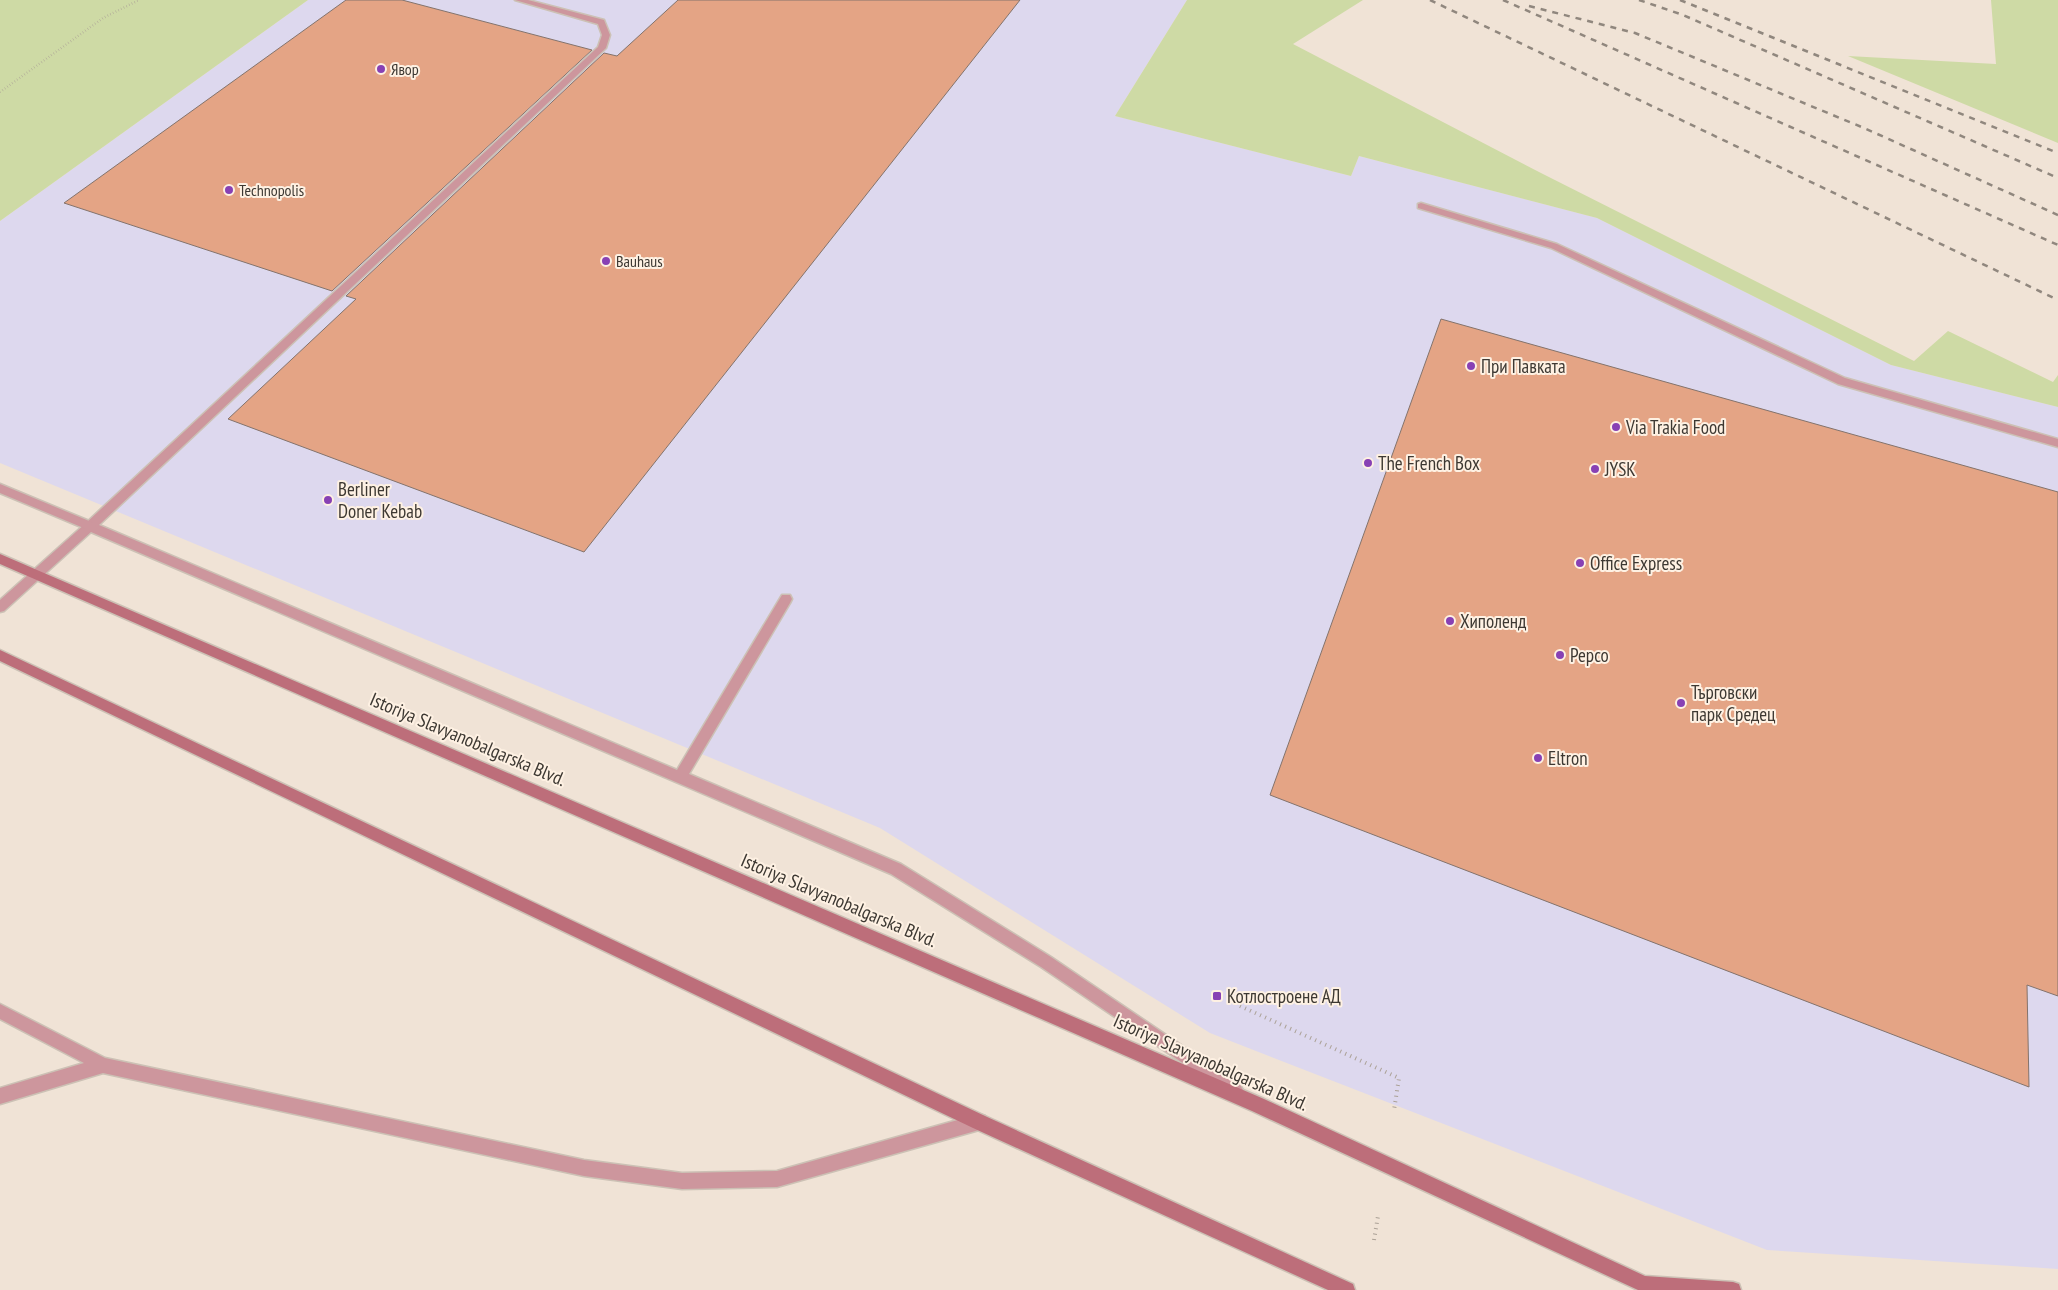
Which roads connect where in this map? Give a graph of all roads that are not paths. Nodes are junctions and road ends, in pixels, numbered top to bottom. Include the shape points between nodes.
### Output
1 (519, 0) edge
2 (1421, 206) dead end
3 (2058, 443) edge
4 (0, 488) edge
5 (90, 526) junction
6 (0, 559) edge
7 (35, 575) junction
8 (786, 599) dead end
9 (0, 607) edge
10 (0, 655) edge
11 (680, 777) junction
12 (0, 1011) edge
13 (102, 1065) junction
14 (0, 1096) edge
15 (1258, 1105) junction
16 (979, 1122) junction
17 (1641, 1283) junction
18 (1347, 1290) edge
19 (1657, 1290) edge
20 (1732, 1290) edge

1 - 5 street via 601,22 607,36 602,48
2 - 3 street via 1554,246 1842,381
4 - 5 street
5 - 7 street
5 - 11 street
6 - 7 main road, Istoriya Slavyanobalgarska Blvd.
7 - 9 street
7 - 15 main road, Istoriya Slavyanobalgarska Blvd.
8 - 11 street
10 - 16 main road
11 - 15 street via 896,869 1046,962
12 - 13 street
13 - 14 street
13 - 16 street via 584,1168 682,1181 777,1178
15 - 17 main road, Istoriya Slavyanobalgarska Blvd.
16 - 18 main road
17 - 19 main road, Istoriya Slavyanobalgarska Blvd.
17 - 20 main road

